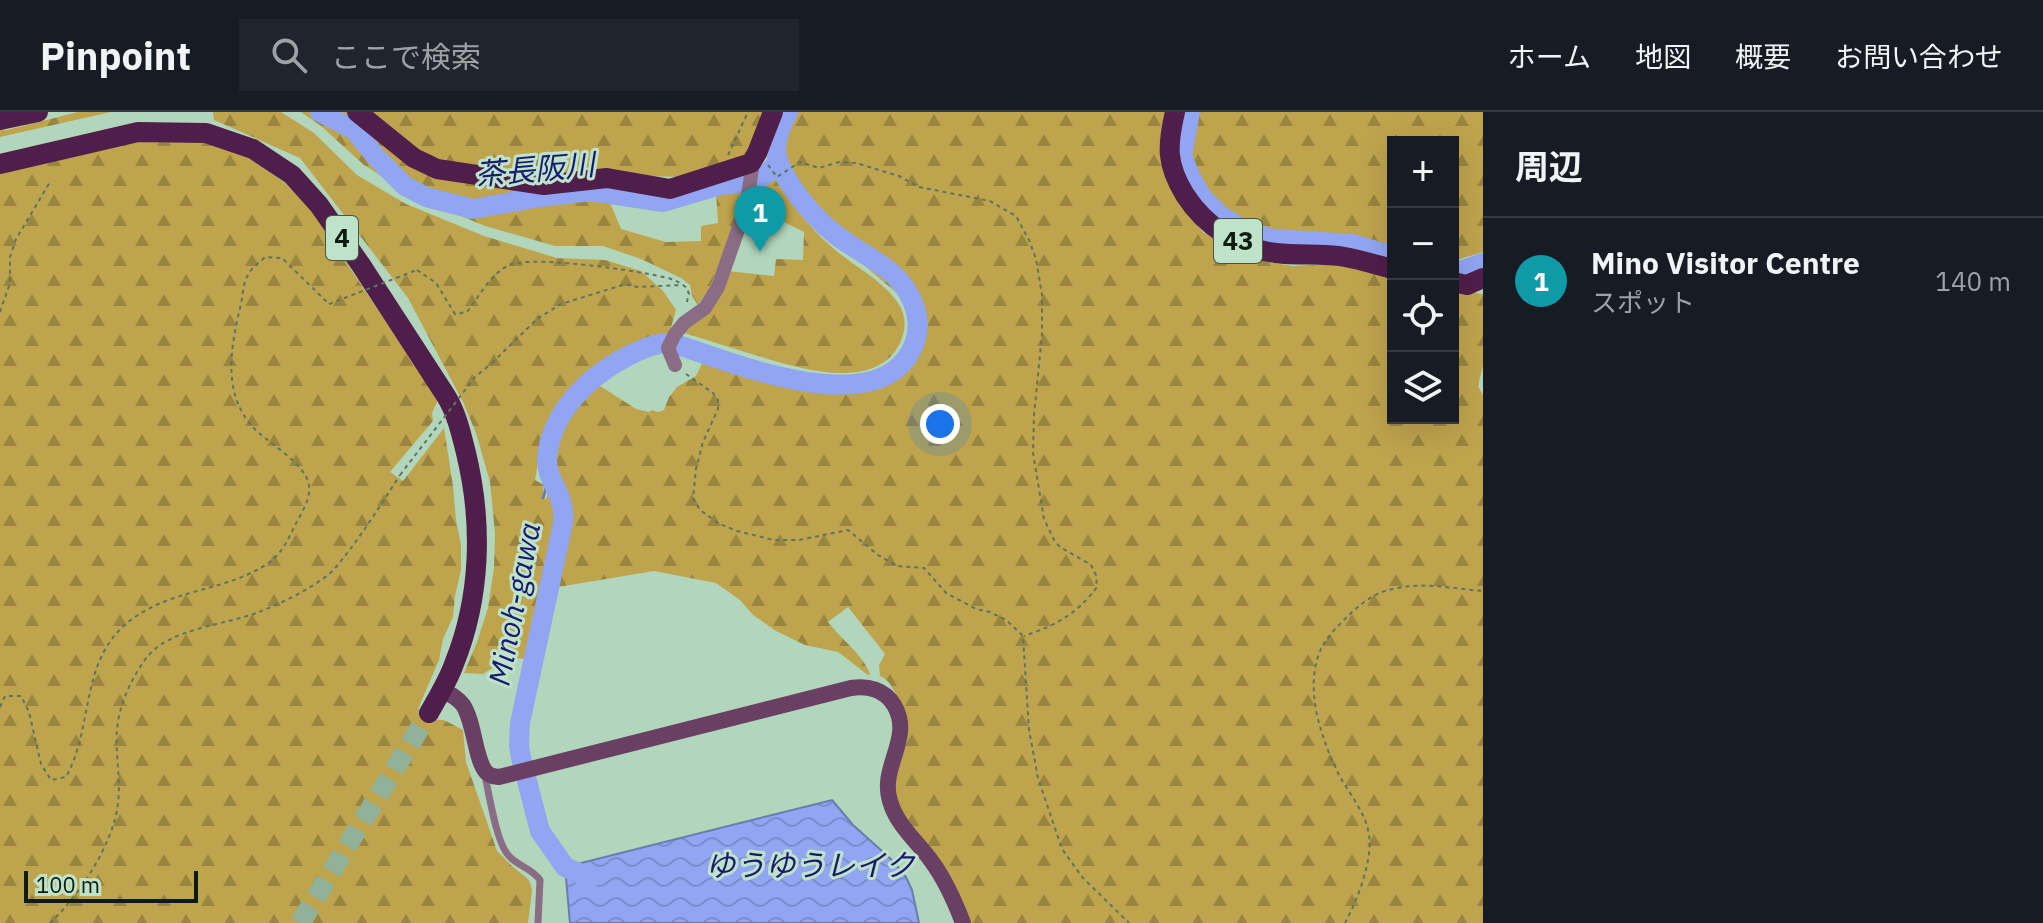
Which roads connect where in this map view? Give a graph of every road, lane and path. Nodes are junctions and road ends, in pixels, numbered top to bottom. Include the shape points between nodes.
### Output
1 (38, 112) edge
2 (357, 112) edge
3 (748, 112) edge
4 (773, 112) edge
5 (1175, 112) edge
6 (0, 120) edge
7 (7, 163) edge
8 (756, 173) junction
9 (719, 174) junction
10 (50, 182) dead end
11 (1387, 268) edge
12 (1483, 278) edge
13 (1459, 283) edge
14 (0, 312) edge
15 (675, 365) joint
16 (1483, 591) edge
17 (1023, 636) junction
18 (443, 687) junction
19 (0, 707) edge
20 (429, 713) tunnel mouth
21 (489, 774) junction
22 (50, 923) edge
23 (538, 923) edge
24 (963, 923) edge
25 (1129, 923) edge
26 (1345, 923) edge

1 - 6 main road
2 - 9 main road via 414,158 460,174 544,185 607,178 670,189
3 - 9 path
4 - 8 main road
5 - 11 main road, 43 via 1168,139 1175,177 1195,209 1219,231 1274,253 1343,257
7 - 18 main road, 4 via 138,132 206,133 253,149 292,175 319,205 457,414 473,483 477,544 470,612
8 - 9 main road via 745,166
8 - 15 street via 715,293 671,341
8 - 17 path via 776,175 802,162 819,168 842,162 878,168 919,187 990,201 1016,216 1036,259 1042,295 1033,453 1044,519 1060,547 1091,565 1097,587 1083,605
10 - 14 path via 16,239
12 - 13 main road
15 - 17 path via 718,400 696,469 693,498 700,510 737,531 774,540 848,530 897,566 924,568 946,593 1006,620
16 - 26 path via 1417,585 1378,592 1340,624 1320,650 1314,698 1323,736 1370,838
17 - 25 path via 1029,730 1038,778 1062,849
18 - 20 main road, 4
18 - 21 street via 466,711
19 - 22 path, bridge via 5,696 21,696 41,764 51,780 66,777 94,674 115,634 157,604 269,564 284,547 305,506 309,485 298,465 253,427 236,403 231,356 248,275 265,257 282,258 329,304 417,270 436,283 455,314 467,312 492,279 522,262 642,273 683,285 626,284 561,304 537,319 475,377 330,573 259,612 188,632 149,654 132,682 117,728 118,806 107,842 81,889
21 - 23 lane via 486,781 503,848 540,880
21 - 24 street via 499,777 851,688 871,688 891,701 900,721 887,777 890,805 941,875

